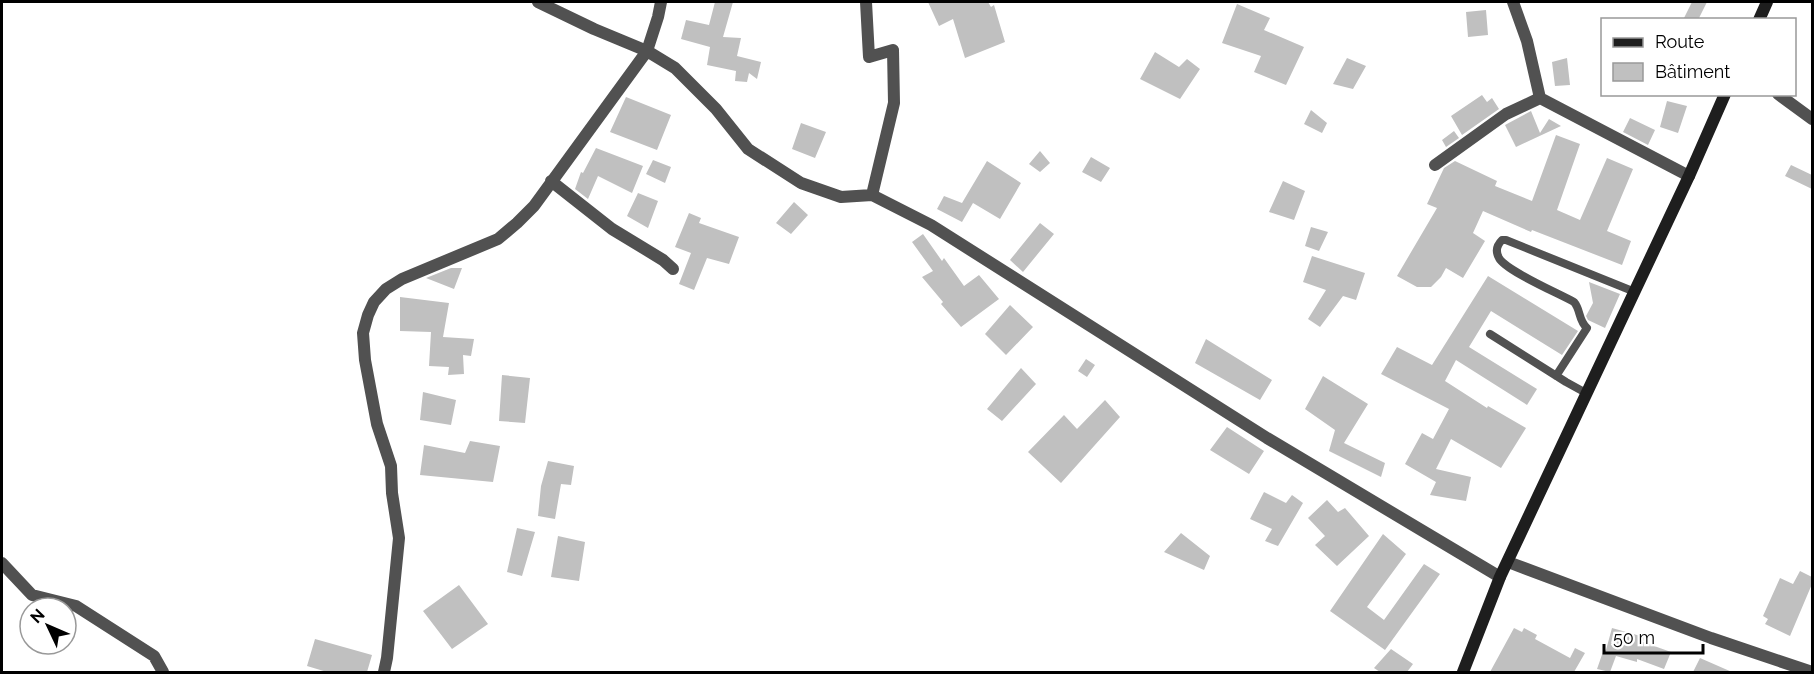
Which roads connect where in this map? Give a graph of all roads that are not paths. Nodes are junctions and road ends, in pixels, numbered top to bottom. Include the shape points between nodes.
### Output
1 (538, 2) edge
2 (661, 2) edge
3 (866, 2) edge
4 (1513, 2) edge
5 (1767, 2) edge
6 (1760, 18) edge
7 (646, 51) junction
8 (1724, 96) edge
9 (1781, 96) edge
10 (1540, 98) junction
11 (1812, 119) edge
12 (1435, 165) dead end
13 (1689, 176) junction
14 (551, 181) junction
15 (872, 195) junction
16 (673, 269) dead end
17 (1635, 292) junction
18 (1490, 334) dead end
19 (1556, 376) junction
20 (1586, 393) junction
21 (1508, 562) junction
22 (2, 563) edge
23 (1500, 576) junction
24 (163, 672) edge
25 (384, 672) edge
26 (1464, 672) edge
27 (1812, 672) edge

1 - 7 street
2 - 7 street
3 - 15 street via 869,57 893,50 894,103
4 - 10 street
5 - 6 main road
7 - 14 street
7 - 15 street via 675,68 716,109 748,149 801,183 841,197
8 - 13 main road
9 - 11 street
10 - 12 street via 1506,114
10 - 13 street
13 - 17 main road
14 - 16 street via 612,229
14 - 25 street via 534,206 498,239 402,279 386,289 368,315 363,333 365,360 377,424 391,466 399,538
15 - 23 street via 931,225 1268,438
17 - 19 lane via 1506,240 1498,244 1498,258 1508,267 1579,308 1579,317 1587,328
17 - 20 main road
18 - 19 lane
19 - 20 lane
20 - 21 main road
21 - 23 main road
21 - 27 street
22 - 24 street via 32,595 76,606 154,656
23 - 26 main road

